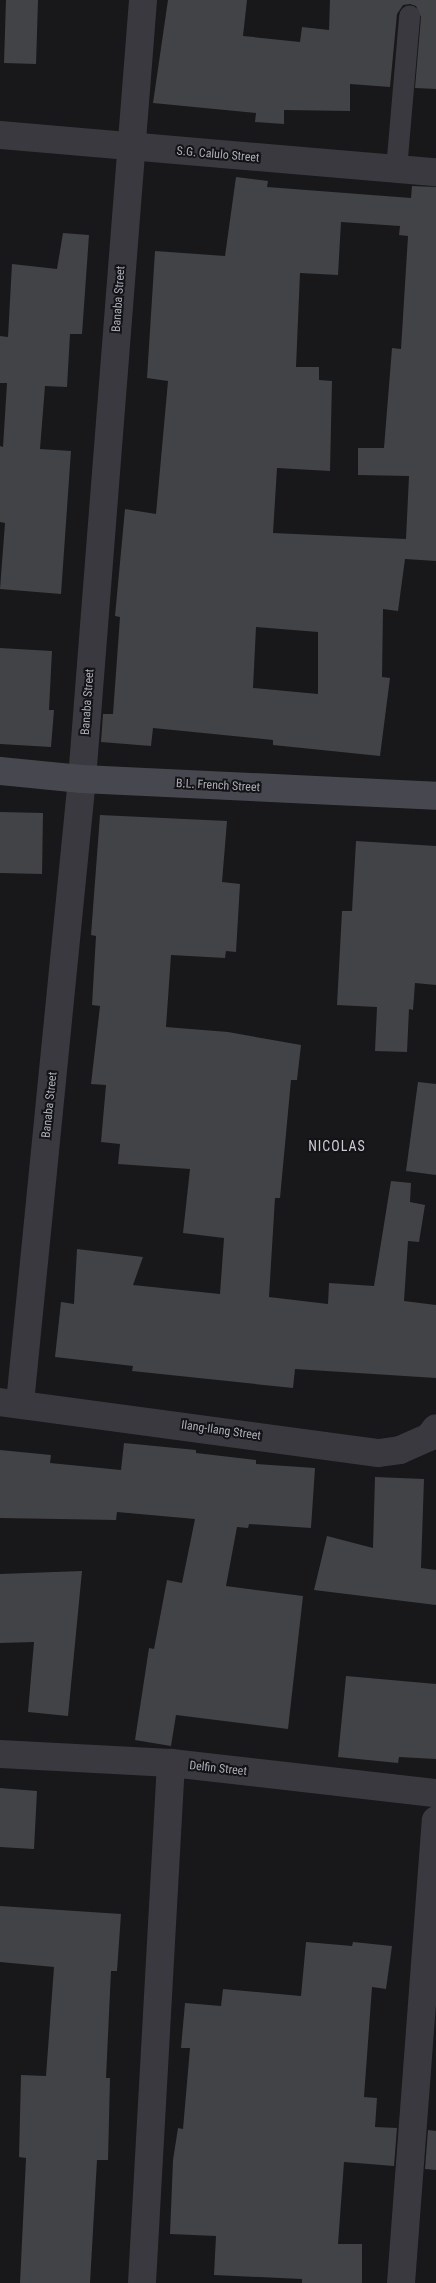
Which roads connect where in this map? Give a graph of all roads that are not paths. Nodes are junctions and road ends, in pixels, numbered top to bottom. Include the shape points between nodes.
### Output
1 (143, 0) edge
2 (409, 16) dead end
3 (0, 135) edge
4 (131, 148) junction
5 (396, 169) junction
6 (436, 172) edge
7 (0, 771) edge
8 (82, 779) junction
9 (436, 796) edge
10 (10, 1403) edge
11 (436, 1428) edge
12 (0, 1754) edge
13 (171, 1763) junction
14 (436, 1793) edge
15 (436, 1820) edge
16 (142, 2283) edge
17 (402, 2283) edge

1 - 4 street, Banaba Street
2 - 5 lane
3 - 4 street, S.G. Calulo Street
4 - 5 street, S.G. Calulo Street
4 - 8 street, Banaba Street
5 - 6 street, S.G. Calulo Street
7 - 8 street, B.L. French Street
8 - 9 street, B.L. French Street
8 - 10 street, Banaba Street
10 - 11 street, Ilang-Ilang Street via 379,1453 400,1450 428,1437
12 - 13 street, Delfin Street
13 - 14 street, Delfin Street
13 - 16 street
15 - 17 street

